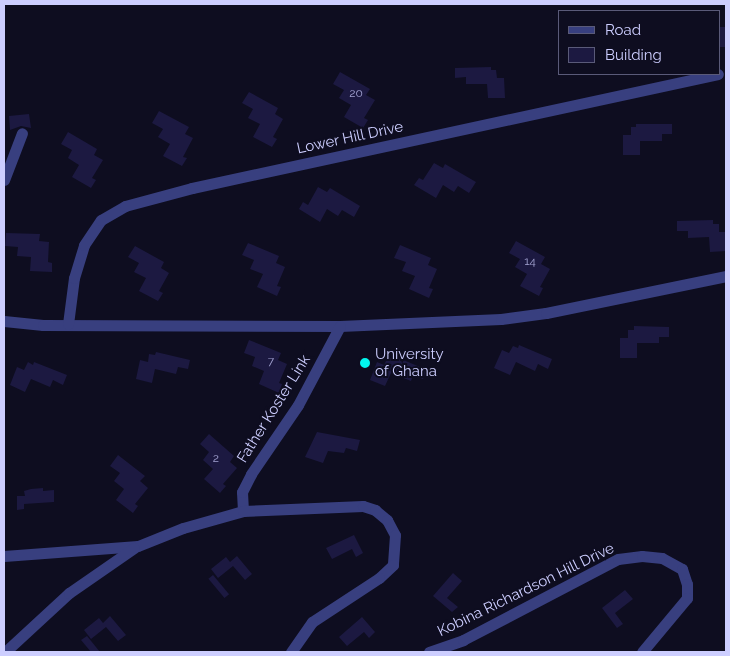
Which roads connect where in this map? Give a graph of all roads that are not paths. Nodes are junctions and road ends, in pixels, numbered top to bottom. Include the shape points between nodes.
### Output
1 (714, 75) edge
2 (22, 133) dead end
3 (4, 180) edge
4 (726, 276) edge
5 (4, 321) edge
6 (68, 324) junction
7 (340, 326) junction
8 (243, 511) junction
9 (138, 546) junction
10 (4, 556) edge
11 (5, 652) edge
12 (291, 652) edge
13 (429, 652) edge
14 (642, 652) edge

1 - 6 street, Lower Hill Drive via 192,188 125,206 101,220 84,245 74,278
2 - 3 street
4 - 7 street via 546,313 501,319
5 - 6 street
6 - 7 street
7 - 8 street, Father Koster Link via 298,405 251,474 242,492
8 - 9 street via 183,528
8 - 12 street via 364,506 387,520 395,535 393,564 379,578 312,622
9 - 10 street
9 - 11 street via 69,593
13 - 14 street, Kobina Richardson Hill Drive via 463,640 618,560 642,556 662,558 682,569 688,584 687,598

